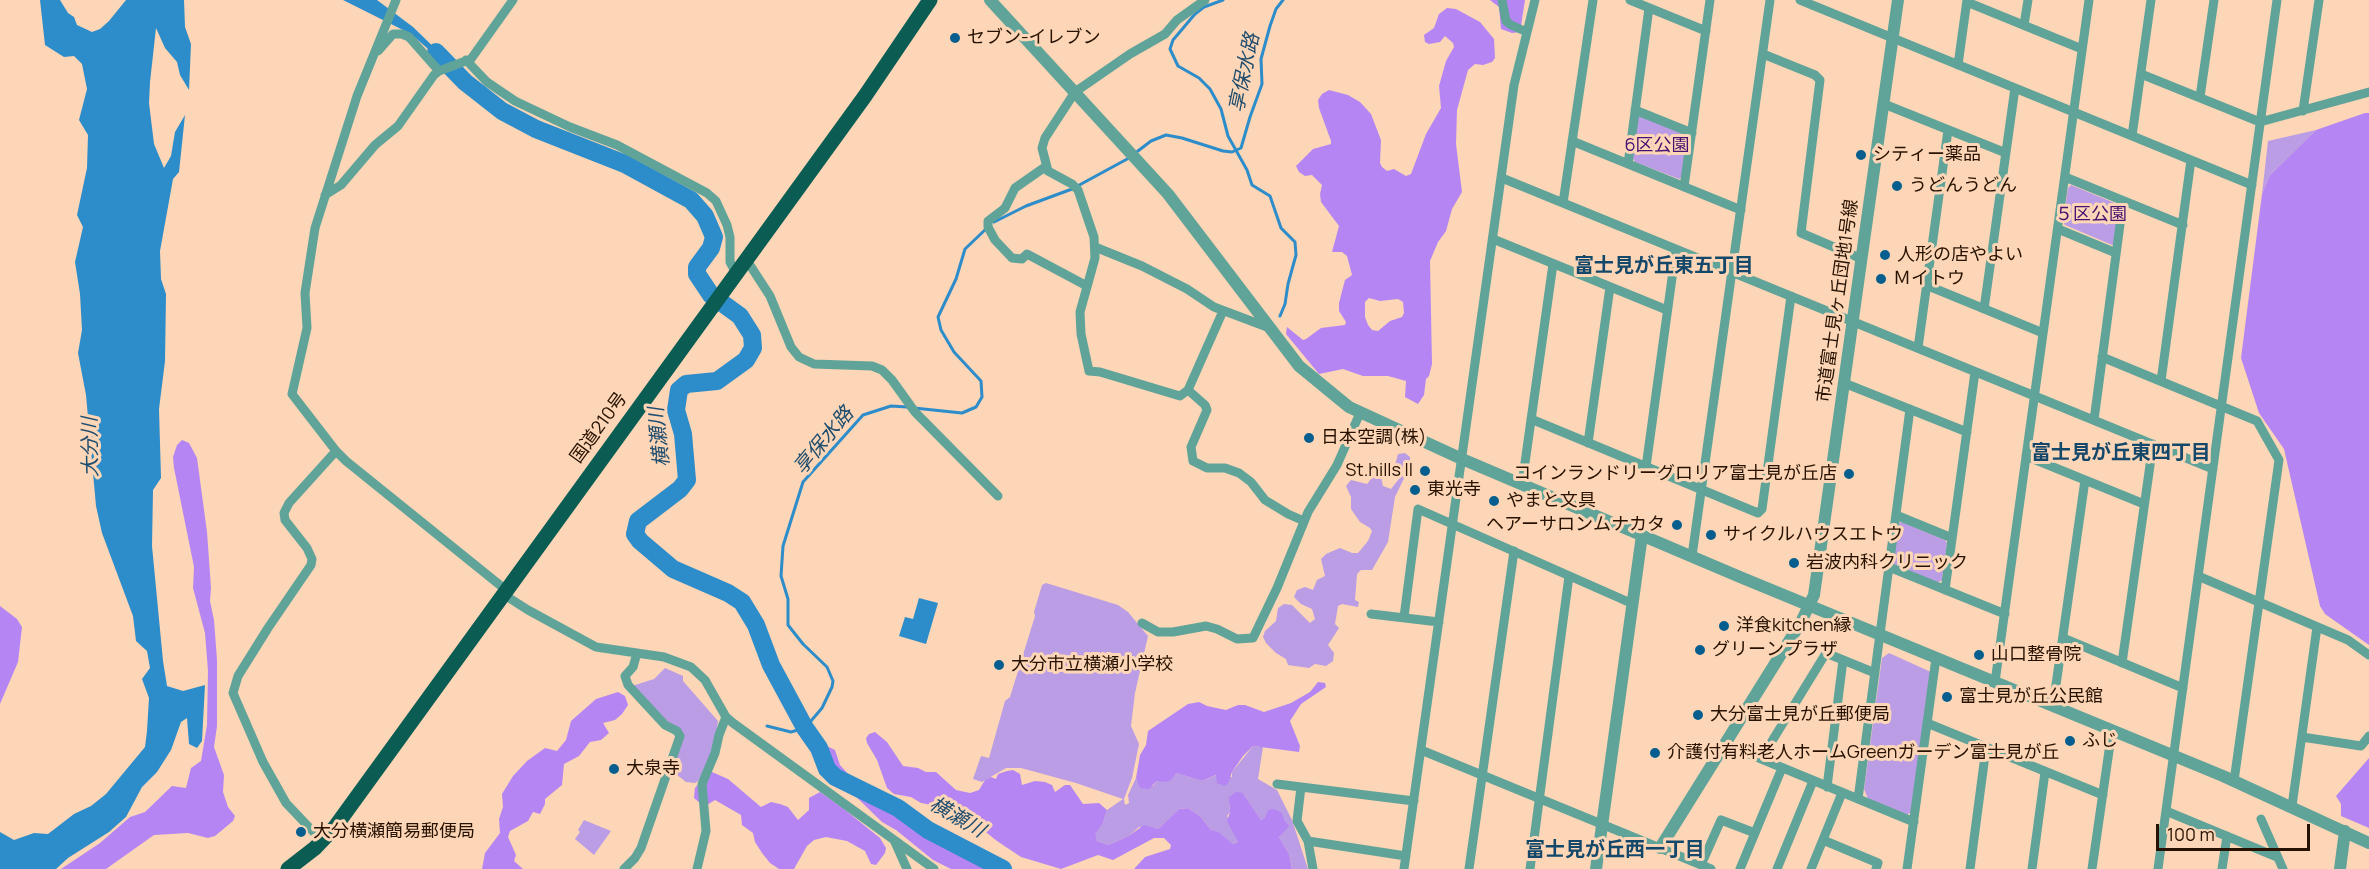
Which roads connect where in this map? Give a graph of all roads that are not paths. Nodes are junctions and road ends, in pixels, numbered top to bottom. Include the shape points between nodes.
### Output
1 (396, 0) edge
2 (513, 0) edge
3 (930, 0) edge
4 (990, 0) edge
5 (1206, 0) edge
6 (1502, 0) edge
7 (1535, 0) edge
8 (1593, 0) edge
9 (1630, 0) edge
10 (1710, 0) edge
11 (1770, 0) edge
12 (1800, 0) edge
13 (1898, 0) edge
14 (2028, 0) edge
15 (2089, 0) edge
16 (2151, 0) edge
17 (2214, 0) edge
18 (2277, 0) edge
19 (2319, 0) edge
20 (1967, 1) edge
21 (1648, 8) junction
22 (2024, 25) junction
23 (1706, 31) junction
24 (1527, 32) junction
25 (1893, 38) junction
26 (2082, 49) junction
27 (1762, 54) junction
28 (466, 60) junction
29 (369, 62) junction
30 (1958, 65) junction
31 (439, 70) junction
32 (2141, 74) junction
33 (2015, 88) junction
34 (1075, 92) junction
35 (2369, 92) edge
36 (2200, 97) junction
37 (1884, 104) junction
38 (1635, 110) junction
39 (2303, 111) junction
40 (2074, 112) junction
41 (2260, 122) junction
42 (1948, 129) junction
43 (1692, 133) junction
44 (2132, 136) junction
45 (1572, 141) junction
46 (2006, 153) junction
47 (2191, 160) junction
48 (1628, 164) junction
49 (1045, 167) junction
50 (2065, 177) junction
51 (1502, 178) junction
52 (2252, 185) junction
53 (1684, 187) junction
54 (325, 195) junction
55 (2123, 202) junction
56 (1563, 203) junction
57 (1741, 210) junction
58 (2183, 225) junction
59 (2058, 229) junction
60 (1493, 239) junction
61 (1095, 247) junction
62 (1676, 249) junction
63 (2116, 253) junction
64 (746, 259) junction
65 (1862, 260) junction
66 (1553, 264) junction
67 (1732, 272) junction
68 (732, 279) junction
69 (1926, 285) junction
70 (1087, 286) junction
71 (1610, 287) junction
72 (1791, 296) junction
73 (1984, 309) junction
74 (1667, 310) junction
75 (1223, 311) junction
76 (1853, 322) junction
77 (1268, 327) junction
78 (2043, 333) junction
79 (1918, 348) junction
80 (2102, 357) junction
81 (1975, 372) junction
82 (2161, 381) junction
83 (1844, 383) junction
84 (1188, 390) junction
85 (2035, 396) junction
86 (2221, 406) junction
87 (1910, 409) junction
88 (1360, 413) junction
89 (1531, 419) junction
90 (2094, 420) junction
91 (1967, 432) junction
92 (1588, 443) junction
93 (2153, 444) junction
94 (336, 451) junction
95 (2026, 456) junction
96 (1462, 459) junction
97 (1646, 467) junction
98 (2213, 469) junction
99 (2085, 480) junction
100 (1521, 484) junction
101 (1701, 490) junction
102 (998, 496) dead end
103 (2144, 504) junction
104 (1896, 515) junction
105 (1304, 521) junction
106 (1453, 525) junction
107 (1642, 535) junction
108 (1952, 538) junction
109 (1514, 551) junction
110 (1692, 556) junction
111 (1889, 567) junction
112 (1569, 576) junction
113 (2198, 576) junction
114 (1945, 590) junction
115 (505, 592) junction
116 (2259, 602) junction
117 (1633, 604) junction
118 (1810, 606) junction
119 (1371, 614) dead end
120 (2005, 614) junction
121 (1404, 617) junction
122 (1439, 622) junction
123 (1142, 623) dead end
124 (2317, 627) junction
125 (1880, 635) junction
126 (2063, 639) junction
127 (637, 653) junction
128 (2369, 655) edge
129 (1936, 658) junction
130 (1843, 660) junction
131 (2122, 663) junction
132 (1875, 673) junction
133 (1995, 682) junction
134 (2183, 688) junction
135 (2053, 706) junction
136 (726, 717) junction
137 (1927, 723) junction
138 (2112, 730) junction
139 (2369, 736) edge
140 (2302, 737) junction
141 (1725, 744) junction
142 (1986, 748) junction
143 (1421, 750) junction
144 (2174, 756) junction
145 (1761, 759) junction
146 (1782, 768) junction
147 (2045, 772) junction
148 (1482, 775) junction
149 (1813, 781) junction
150 (2234, 781) junction
151 (1277, 784) dead end
152 (1301, 787) junction
153 (1827, 787) junction
154 (1842, 793) junction
155 (2103, 795) junction
156 (1539, 799) junction
157 (1858, 799) junction
158 (1414, 801) junction
159 (2292, 806) junction
160 (2166, 811) junction
161 (2261, 819) dead end
162 (1914, 822) junction
163 (1602, 824) junction
164 (2345, 831) junction
165 (1755, 833) junction
166 (2227, 836) junction
167 (894, 840) junction
168 (1823, 840) junction
169 (322, 841) junction
170 (1308, 841) junction
171 (2369, 843) edge
172 (1660, 848) junction
173 (1406, 855) junction
174 (2277, 857) junction
175 (294, 867) edge
176 (1706, 867) edge
177 (624, 869) edge
178 (697, 869) edge
179 (907, 869) edge
180 (934, 869) edge
181 (1313, 869) edge
182 (1404, 869) edge
183 (1469, 869) edge
184 (1530, 869) edge
185 (1596, 869) edge
186 (1740, 869) edge
187 (1777, 869) edge
188 (1811, 869) edge
189 (1875, 869) edge
190 (1907, 869) edge
191 (1970, 869) edge
192 (2032, 869) edge
193 (2092, 869) edge
194 (2158, 869) edge
195 (2222, 869) edge
196 (2283, 869) edge
197 (2340, 869) edge

1 - 29 street
2 - 28 street via 473,57
3 - 64 highway, 国道210号
4 - 34 street
5 - 34 street via 1177,20 1165,34
6 - 24 street via 1506,21
7 - 24 street
8 - 45 street
9 - 21 street
10 - 23 street
11 - 27 street
12 - 25 street
13 - 25 street, 市道富士見ヶ丘団地1号線
14 - 22 street
15 - 26 street
16 - 32 street
17 - 36 street
18 - 41 street
19 - 39 street
20 - 22 street
20 - 30 street
21 - 23 street
21 - 38 street
22 - 26 street
23 - 43 street
24 - 51 street via 1514,85
25 - 30 street
25 - 37 street, 市道富士見ヶ丘団地1号線
26 - 40 street
27 - 57 street
27 - 65 street via 1820,80 1801,234
28 - 31 street
28 - 68 street via 487,82 515,101 617,145 707,193 718,205 728,229
29 - 31 street via 391,35 400,33
29 - 54 street
30 - 33 street
31 - 54 street via 398,126 375,145 341,185
32 - 36 street
32 - 44 street
33 - 40 street
33 - 46 street
34 - 49 street via 1043,141
34 - 77 street via 1168,194
35 - 39 street
36 - 41 street
37 - 42 street
37 - 65 street, 市道富士見ヶ丘団地1号線
38 - 43 street
38 - 48 street
39 - 41 street
40 - 44 street
40 - 50 street
41 - 52 street
42 - 46 street
42 - 69 street
43 - 53 street
44 - 47 street
45 - 48 street
45 - 56 street
46 - 73 street
47 - 52 street
47 - 58 street
48 - 53 street
49 - 61 street via 1078,190
49 - 70 street via 1015,188 1007,205 992,217 988,227 1012,258 1022,259 1027,254
50 - 55 street
50 - 59 street
51 - 56 street
51 - 60 street
52 - 86 street
53 - 57 street
54 - 94 street via 312,243 305,293 307,328 292,391
55 - 58 street
55 - 63 street
56 - 62 street
57 - 67 street
58 - 82 street
59 - 63 street
59 - 78 street
60 - 66 street
60 - 96 street
61 - 70 street
61 - 75 street via 1142,266
62 - 67 street
62 - 74 street
63 - 80 street
64 - 68 highway, 国道210号
64 - 102 street via 770,296 791,348 799,357 814,364 872,366 882,370 922,420
65 - 76 street, 市道富士見ヶ丘団地1号線
66 - 71 street
66 - 89 street
67 - 72 street
67 - 101 street
68 - 115 highway, 国道210号
69 - 73 street
69 - 79 street
70 - 84 street via 1080,318 1089,371 1178,396
71 - 74 street
71 - 92 street
72 - 76 street
72 - 101 street via 1761,511 1754,512
73 - 78 street
74 - 97 street
75 - 77 street
75 - 84 street
76 - 79 street
76 - 83 street, 市道富士見ヶ丘団地1号線
77 - 88 street via 1307,374
78 - 85 street
79 - 81 street
80 - 82 street
80 - 90 street
81 - 85 street
81 - 91 street
82 - 86 street
83 - 87 street
83 - 118 street, 市道富士見ヶ丘団地1号線 via 1816,587
84 - 105 street via 1207,410 1191,447 1193,461 1207,468 1239,473 1265,500
85 - 90 street
85 - 95 street
86 - 98 street
86 - 116 street via 2258,421 2279,460
87 - 91 street
87 - 104 street
88 - 96 street
88 - 105 street via 1337,465
89 - 92 street
89 - 100 street
90 - 93 street
91 - 108 street
92 - 97 street
93 - 98 street
93 - 103 street
94 - 115 street
94 - 169 street via 284,513 285,520 307,548 311,565 237,678 233,693 286,803
95 - 99 street
95 - 120 street
96 - 100 street
96 - 106 street
97 - 101 street
98 - 113 street
99 - 103 street
99 - 126 street
100 - 107 street
101 - 110 street
103 - 131 street
104 - 108 street
104 - 111 street
105 - 123 street via 1253,638 1237,639 1206,626 1158,632
106 - 109 street
106 - 121 street via 1418,509
106 - 122 street
107 - 110 street
107 - 117 street
108 - 114 street
109 - 112 street
109 - 148 street
110 - 118 street
111 - 114 street
111 - 125 street
112 - 117 street
112 - 156 street
113 - 116 street
113 - 134 street
114 - 120 street
115 - 127 street via 528,610 596,647
115 - 169 highway, 国道210号
116 - 124 street
116 - 150 street
117 - 163 street
118 - 125 street
118 - 141 street, 市道富士見ヶ丘団地1号線
119 - 121 street
120 - 133 street
121 - 122 street
122 - 143 street
124 - 128 street
124 - 140 street
125 - 129 street
125 - 132 street
126 - 131 street
126 - 135 street
127 - 136 street via 691,667 705,680
127 - 177 street via 625,676 628,685 664,725 680,736 641,848
129 - 133 street
129 - 137 street
130 - 132 street
130 - 145 street via 1826,654
130 - 153 street
131 - 134 street
132 - 157 street
133 - 135 street
134 - 144 street
135 - 138 street
136 - 167 street
136 - 178 street via 702,784 706,831
137 - 142 street
137 - 162 street
138 - 144 street
138 - 155 street
139 - 140 street via 2361,746
140 - 159 street
141 - 145 street
141 - 172 street, 市道富士見ヶ丘団地1号線
142 - 147 street
142 - 191 street
143 - 148 street
143 - 158 street
144 - 150 street
144 - 160 street
145 - 146 street
146 - 149 street
146 - 165 street
147 - 155 street
147 - 192 street
148 - 156 street
148 - 183 street
149 - 153 street
149 - 187 street
150 - 159 street
151 - 152 street
152 - 158 street
152 - 170 street via 1298,820
153 - 154 street
154 - 157 street
154 - 168 street
155 - 193 street
156 - 163 street
156 - 184 street
157 - 162 street
158 - 173 street
159 - 164 street
160 - 166 street
160 - 194 street
161 - 174 street
162 - 190 street
163 - 172 street
163 - 185 street
164 - 171 street
164 - 197 street
165 - 176 street via 1721,820
165 - 186 street
166 - 174 street
166 - 195 street
167 - 179 street
167 - 180 street
168 - 188 street
168 - 189 street via 1878,863
169 - 175 highway, 国道210号
170 - 173 street
170 - 181 street
172 - 176 street
173 - 182 street
174 - 196 street

